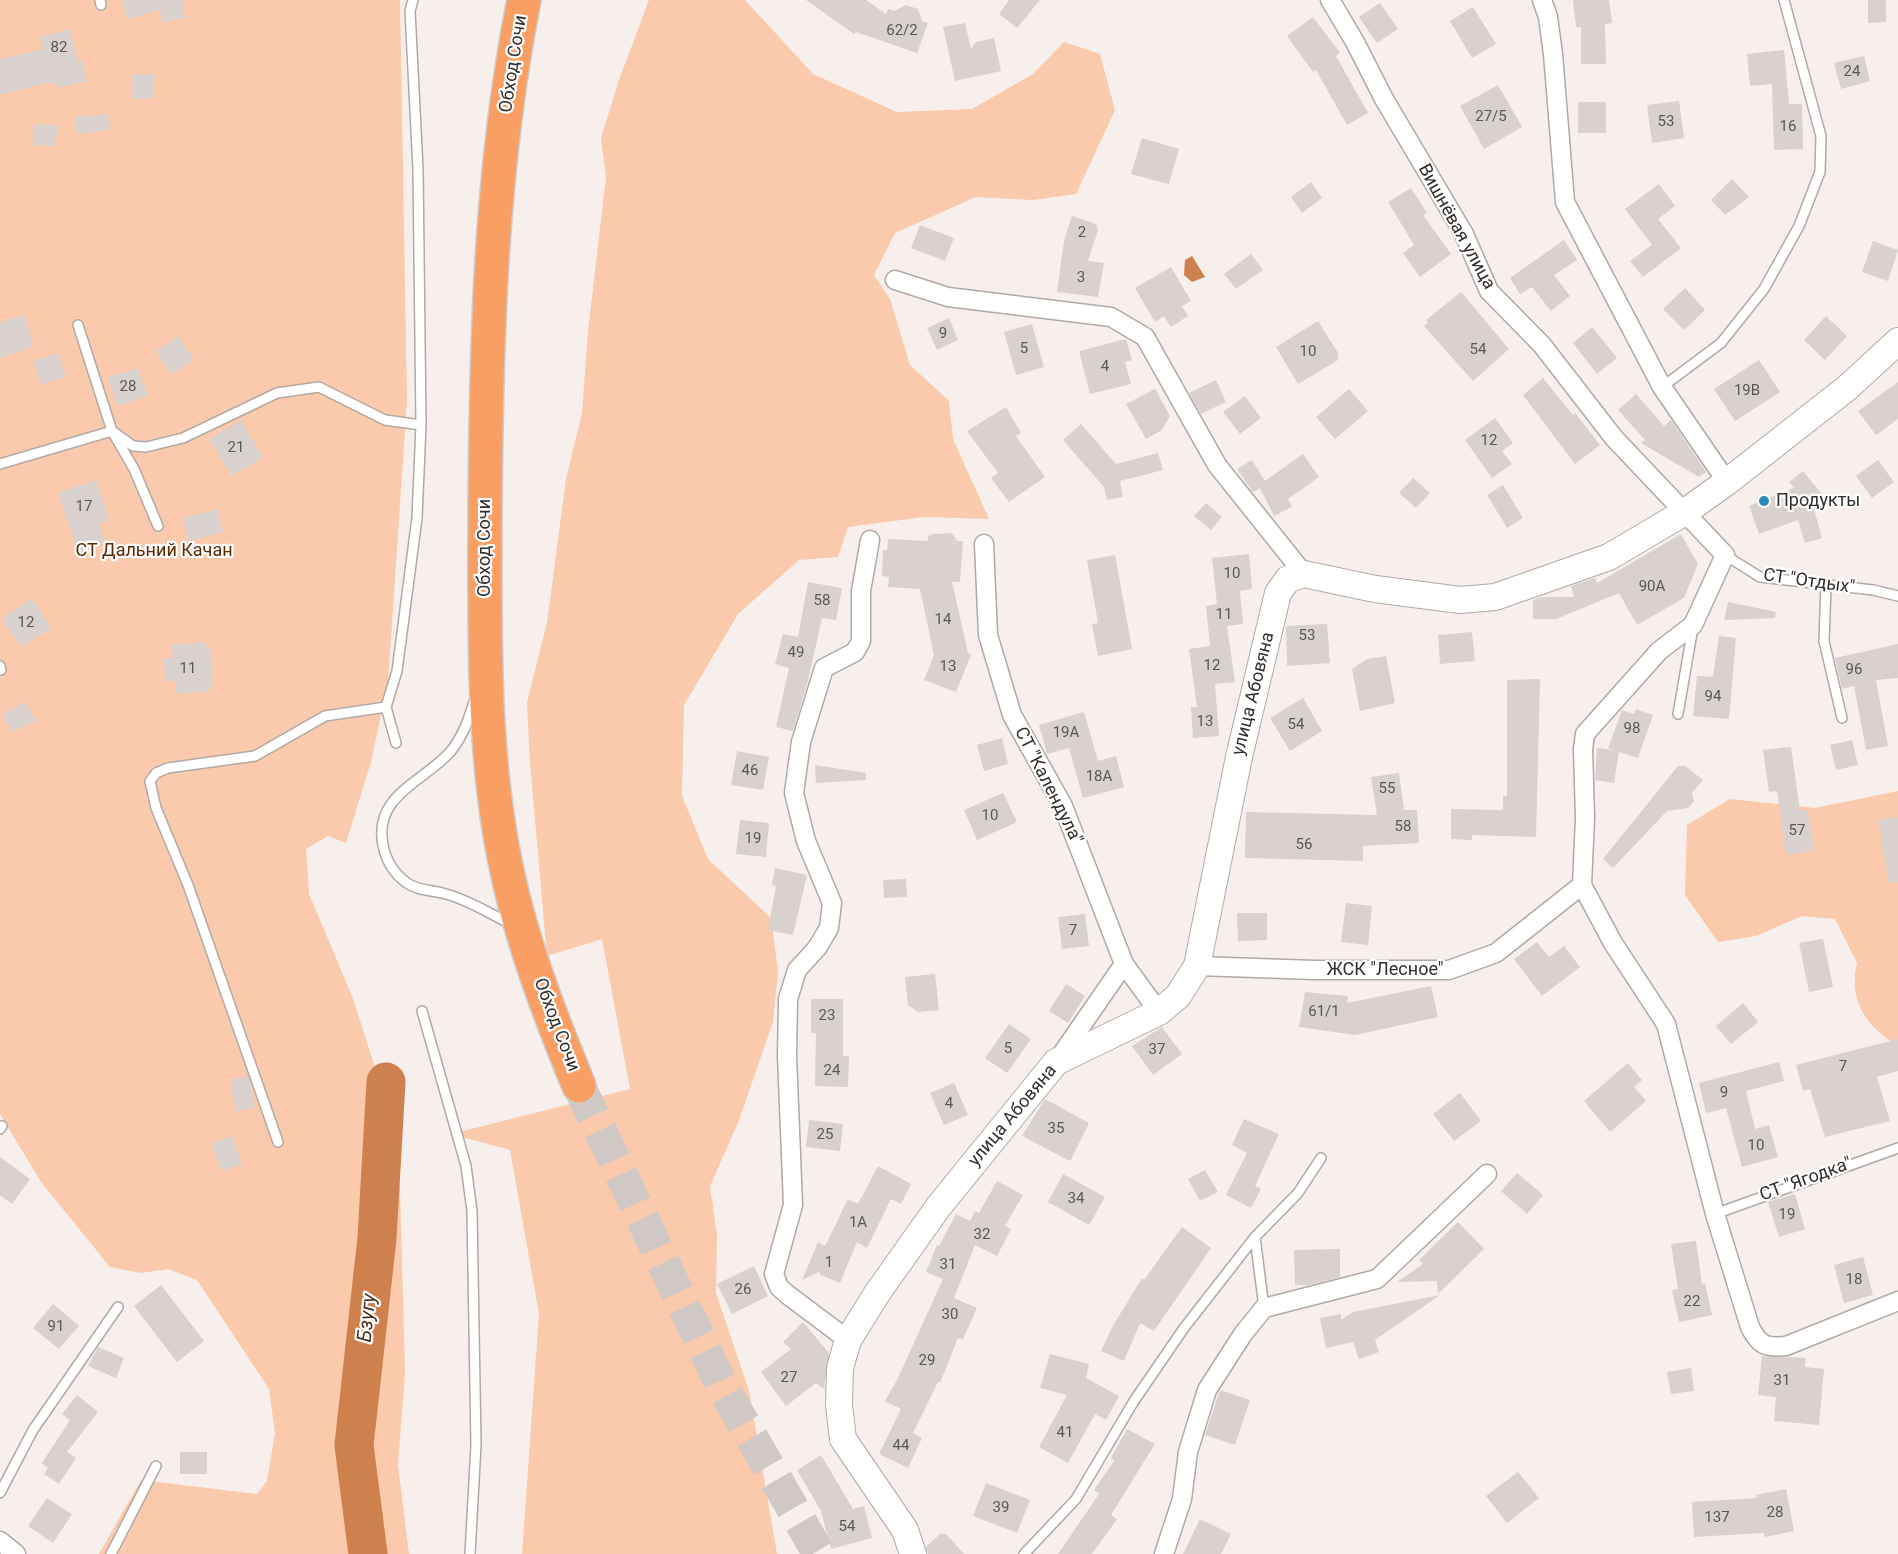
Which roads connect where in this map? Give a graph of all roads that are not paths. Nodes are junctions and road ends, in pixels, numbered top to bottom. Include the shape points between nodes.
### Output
1 (413, 0) edge
2 (524, 0) edge
3 (1330, 0) edge
4 (1542, 0) edge
5 (1784, 0) edge
6 (895, 280) dead end
7 (78, 325) dead end
8 (1898, 340) edge
9 (1662, 387) junction
10 (421, 425) junction
11 (112, 431) junction
12 (0, 464) edge
13 (1727, 482) junction
14 (1685, 512) junction
15 (158, 526) dead end
16 (870, 540) dead end
17 (984, 544) dead end
18 (1725, 555) junction
19 (1304, 574) junction
20 (1826, 586) junction
21 (1898, 596) edge
22 (1693, 625) junction
23 (484, 671) junction
24 (386, 707) junction
25 (1678, 714) dead end
26 (1842, 718) dead end
27 (396, 743) dead end
28 (1582, 885) junction
29 (520, 928) junction
30 (1124, 964) junction
31 (1197, 966) junction
32 (422, 1011) dead end
33 (1160, 1012) junction
34 (1056, 1062) junction
35 (579, 1086) tunnel mouth
36 (278, 1142) dead end
37 (1898, 1148) edge
38 (1322, 1158) dead end
39 (1487, 1174) dead end
40 (1715, 1214) junction
41 (1255, 1237) junction
42 (1898, 1301) edge
43 (118, 1307) dead end
44 (1264, 1308) junction
45 (848, 1340) junction
46 (156, 1466) dead end
47 (0, 1493) edge
48 (0, 1541) edge
49 (15, 1554) edge
50 (111, 1554) edge
51 (470, 1554) edge
52 (913, 1554) edge
53 (1024, 1554) edge
54 (1164, 1554) edge

1 - 10 lane via 410,11 418,169
2 - 23 highway, Обход Сочи via 510,72 495,201 487,328
3 - 14 street, Вишнёвая улица via 1464,234 1489,291 1542,345 1614,438
4 - 9 street via 1553,54 1565,202
5 - 9 lane via 1821,136 1820,172 1799,226 1764,289 1721,343
6 - 19 street via 948,297 1111,317 1145,337 1217,465
7 - 11 lane
8 - 13 street via 1846,388
9 - 13 street
10 - 11 lane via 385,420 319,387 277,393 183,438 146,447 133,446
10 - 24 lane via 417,518 397,671
11 - 12 lane
11 - 15 lane via 134,469
13 - 14 street
14 - 18 street, Вишнёвая улица
14 - 19 street via 1609,557 1495,597 1460,600
16 - 45 street via 861,591 861,641 855,652 824,668 801,742 794,793 806,841 832,903 829,928 797,970 788,999 793,1205 774,1274 779,1287
17 - 30 street, СТ "Календула" via 988,635 1012,715 1063,806
18 - 20 lane, СТ "Отдых" via 1760,577
18 - 22 street
19 - 31 street, улица Абовяна via 1288,579 1278,593 1239,757
20 - 21 lane, СТ "Отдых"
20 - 26 lane via 1824,641
22 - 25 lane
22 - 28 street via 1659,651 1585,734
23 - 29 highway, Обход Сочи via 494,793
23 - 29 lane via 464,733 437,765 391,800 381,837 385,855 409,885 447,894
24 - 27 lane
24 - 36 lane via 325,716 255,756 168,768 150,781 156,808 188,885
28 - 31 street, ЖСК "Лесное" via 1496,953 1449,970
28 - 40 street via 1613,943 1666,1024
29 - 35 highway, Обход Сочи
30 - 33 street, СТ "Календула"
30 - 34 street
31 - 33 street, улица Абовяна via 1178,996
32 - 51 lane via 466,1166 472,1211 476,1446
33 - 34 street, улица Абовяна
34 - 45 street, улица Абовяна via 939,1206
37 - 40 lane, СТ "Ягодка"
38 - 41 lane via 1298,1193
39 - 44 street via 1377,1279
40 - 42 street via 1750,1327 1758,1343 1768,1348 1786,1346
41 - 44 lane
41 - 53 lane via 1184,1328 1134,1401 1076,1499
43 - 47 lane via 33,1430
44 - 54 street via 1207,1390 1188,1452 1182,1499
45 - 52 street, улица Абовяна via 840,1368 843,1439 905,1530
46 - 50 lane
48 - 49 street

